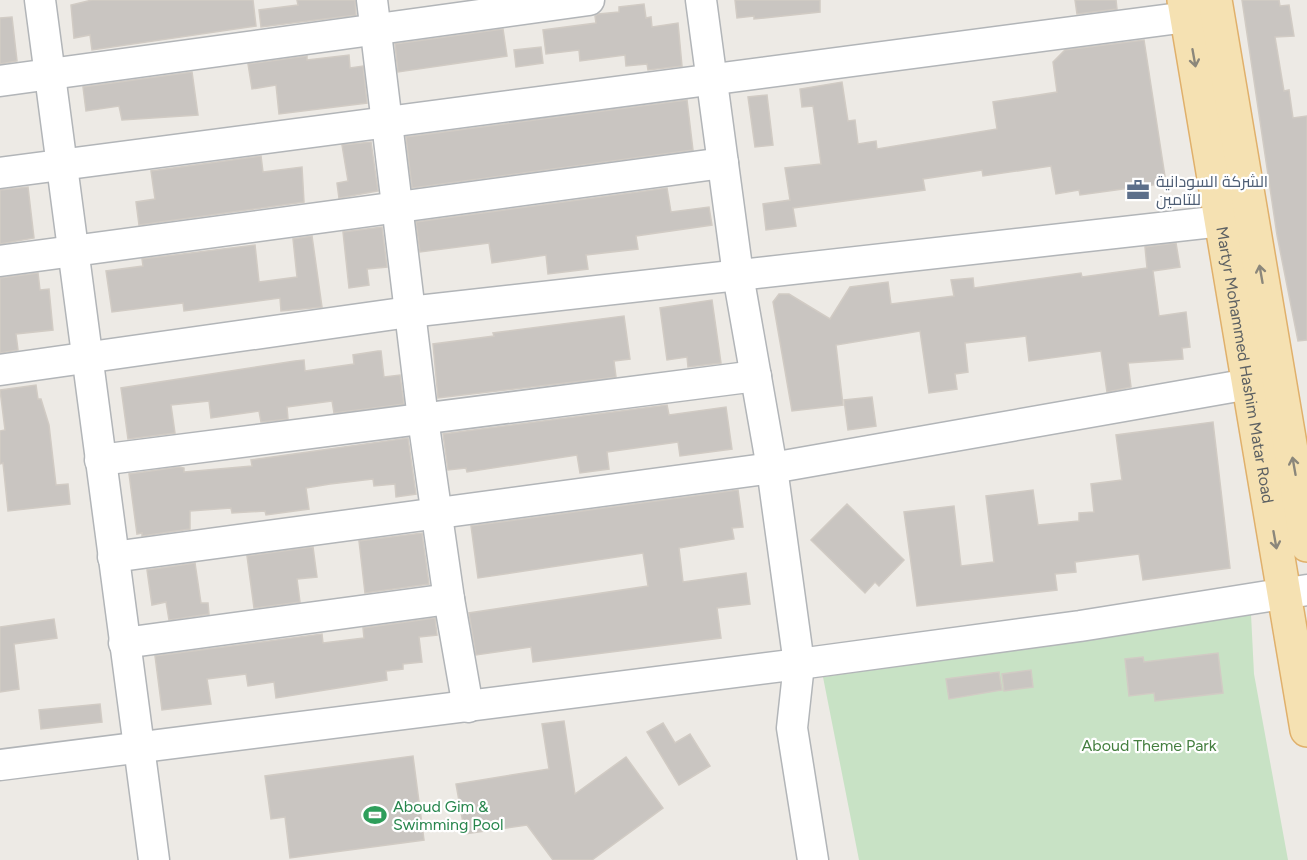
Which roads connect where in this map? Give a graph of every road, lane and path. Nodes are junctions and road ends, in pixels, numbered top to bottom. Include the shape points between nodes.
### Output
1 (40, 0) edge
2 (372, 0) edge
3 (589, 0) edge
4 (701, 0) edge
5 (1215, 0) edge
6 (1186, 8) edge
7 (377, 30) junction
8 (50, 75) junction
9 (712, 78) junction
10 (0, 81) edge
11 (388, 121) junction
12 (723, 163) junction
13 (62, 165) junction
14 (0, 173) edge
15 (398, 205) junction
16 (1222, 221) junction
17 (73, 251) junction
18 (0, 261) edge
19 (738, 275) junction
20 (410, 312) junction
21 (87, 357) junction
22 (0, 370) edge
23 (756, 376) junction
24 (1249, 384) junction
25 (423, 419) junction
26 (100, 460) junction
27 (772, 468) junction
28 (436, 514) junction
29 (1307, 545) edge
30 (113, 557) junction
31 (1295, 591) edge
32 (449, 599) junction
33 (124, 644) junction
34 (799, 664) junction
35 (468, 707) junction
36 (1307, 730) edge
37 (138, 747) junction
38 (0, 765) edge
39 (154, 860) edge
40 (813, 860) edge

1 - 8 street
2 - 7 street
3 - 7 street
4 - 9 street
29 -> 5 main road, Martyr Mohammed Hashim Matar Road
6 - 9 street
6 -> 16 main road, Martyr Mohammed Hashim Matar Road
7 - 8 street
7 - 11 street
8 - 10 street
8 - 13 street
9 - 11 street
9 - 12 street
11 - 13 street
11 - 15 street
12 - 15 street
12 - 19 street
13 - 14 street
13 - 17 street
15 - 17 street
15 - 20 street
16 - 19 street
16 - 24 main road, Martyr Mohammed Hashim Matar Road
17 - 18 street
17 - 21 street
19 - 20 street
19 - 23 street
20 - 21 street
20 - 25 street
21 - 22 street
21 - 26 street
23 - 25 street
23 - 27 street
24 - 27 street
24 -> 31 main road, Martyr Mohammed Hashim Matar Road
25 - 26 street
25 - 28 street
26 - 30 street
27 - 28 street
27 - 34 street
28 - 30 street
28 - 32 street
30 - 33 street
31 - 34 street via 1080,626
31 - 36 main road, Martyr Mohammed Hashim Matar Road
32 - 33 street
32 - 35 street
33 - 37 street
34 - 35 street
34 - 40 street via 792,728
35 - 37 street
37 - 38 street
37 - 39 street

